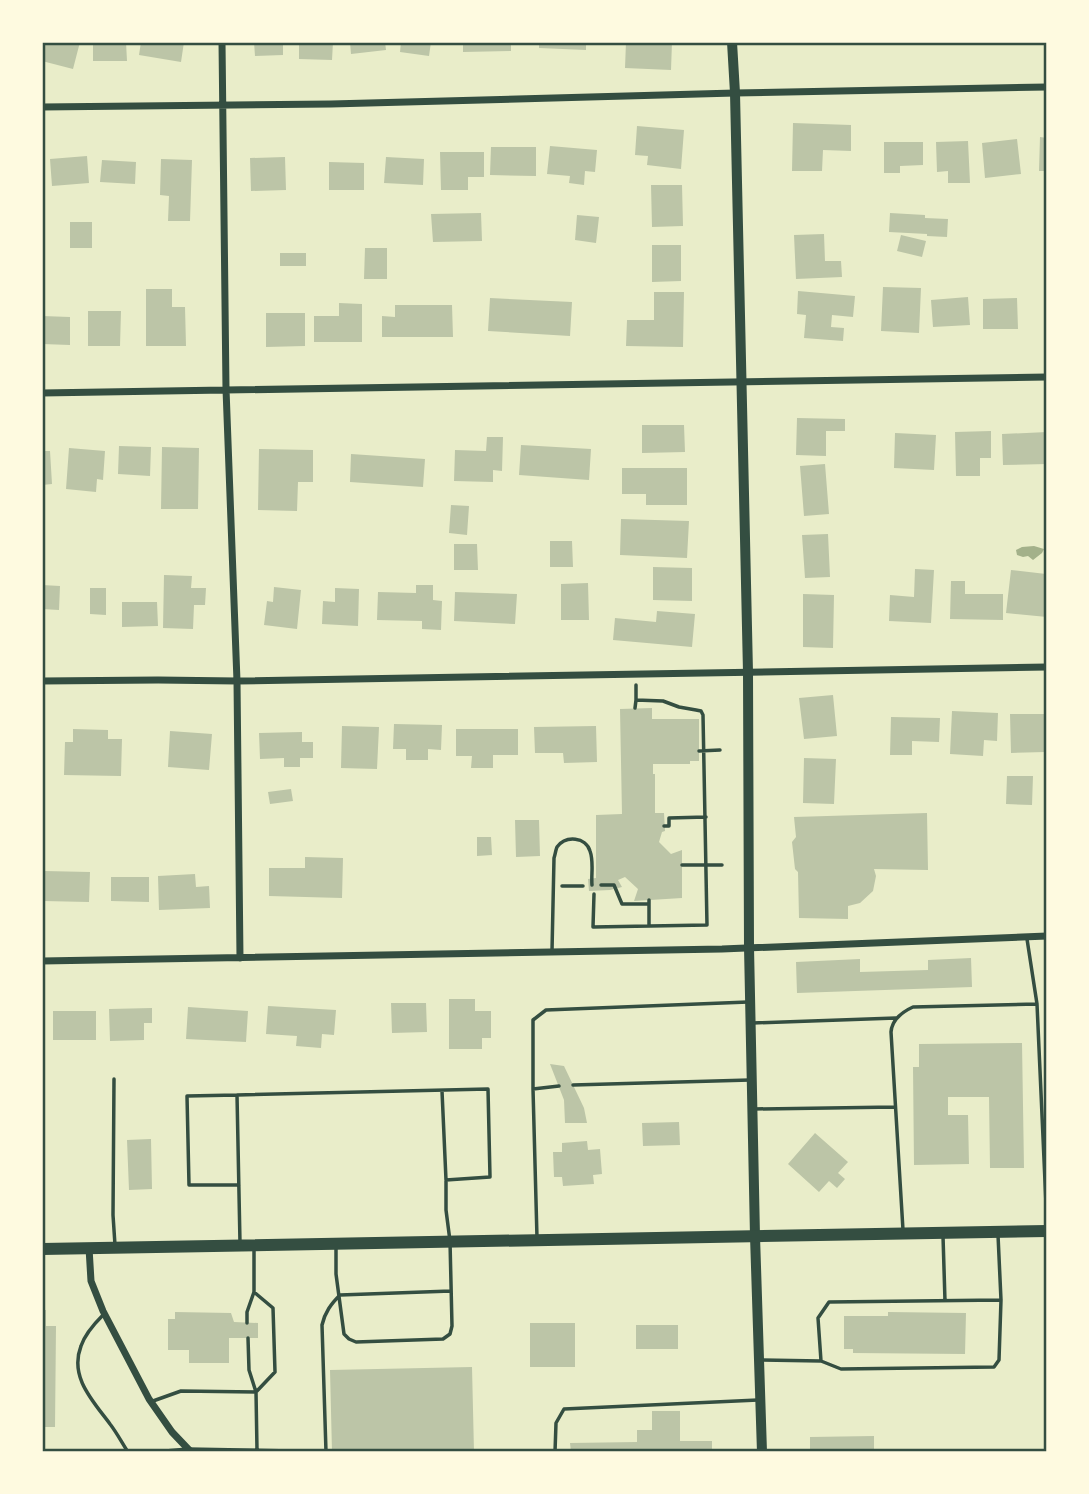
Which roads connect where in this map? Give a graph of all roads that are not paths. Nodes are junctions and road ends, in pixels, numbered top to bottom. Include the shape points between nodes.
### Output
1 (222, 42) edge
2 (732, 42) edge
3 (1047, 87) edge
4 (735, 93) junction
5 (223, 105) junction
6 (42, 107) edge
7 (1047, 377) edge
8 (741, 382) junction
9 (226, 390) junction
10 (42, 393) edge
11 (1047, 667) edge
12 (748, 671) junction
13 (42, 681) edge
14 (237, 681) junction
15 (592, 886) road end
16 (1047, 936) edge
17 (1027, 937) junction
18 (750, 947) junction
19 (552, 951) junction
20 (240, 958) junction
21 (42, 961) edge
22 (751, 1002) junction
23 (1037, 1004) junction
24 (897, 1018) junction
25 (751, 1023) junction
26 (114, 1079) dead end
27 (752, 1080) junction
28 (573, 1085) dead end
29 (559, 1086) dead end
30 (533, 1089) junction
31 (442, 1090) junction
32 (237, 1095) junction
33 (895, 1107) junction
34 (752, 1109) junction
35 (446, 1180) junction
36 (239, 1185) junction
37 (1047, 1229) edge
38 (998, 1232) junction
39 (903, 1234) junction
40 (943, 1234) junction
41 (755, 1236) junction
42 (537, 1240) junction
43 (450, 1241) junction
44 (336, 1243) junction
45 (240, 1245) junction
46 (254, 1245) junction
47 (115, 1247) junction
48 (89, 1248) junction
49 (42, 1249) edge
50 (451, 1291) junction
51 (254, 1292) junction
52 (340, 1295) junction
53 (1001, 1300) junction
54 (945, 1301) junction
55 (104, 1313) junction
56 (247, 1323) dead end
57 (248, 1338) dead end
58 (759, 1360) junction
59 (821, 1361) junction
60 (256, 1392) junction
61 (760, 1400) junction
62 (151, 1402) junction
63 (189, 1450) edge
64 (257, 1450) junction
65 (292, 1451) edge
66 (128, 1452) edge
67 (154, 1452) edge
68 (327, 1452) edge
69 (555, 1452) edge
70 (762, 1452) edge

1 - 5 street
2 - 4 main road
3 - 4 street
4 - 5 street
4 - 8 main road
5 - 6 street
5 - 9 street
7 - 8 street
8 - 9 street
8 - 12 main road
9 - 10 street
9 - 14 street
11 - 12 street
12 - 14 street
12 - 18 main road
13 - 14 street
14 - 20 street
15 - 19 lane via 588,846 569,839 557,847
16 - 17 street
17 - 18 street
17 - 23 lane
18 - 19 street
18 - 22 main road
19 - 20 street
20 - 21 street
22 - 25 main road
22 - 30 lane via 546,1010 533,1020
23 - 24 lane via 913,1007
23 - 37 lane
24 - 25 lane
24 - 33 lane via 891,1027
25 - 27 main road
26 - 47 lane
27 - 28 lane
27 - 34 main road
29 - 30 lane
30 - 42 lane
31 - 32 lane
31 - 35 lane
31 - 35 lane via 488,1090 490,1177
32 - 36 lane
32 - 36 lane via 187,1096 189,1185
33 - 34 lane
33 - 39 lane
34 - 41 main road
35 - 43 lane
36 - 45 lane
37 - 38 main road
38 - 40 main road
38 - 53 lane
39 - 40 main road
39 - 41 main road
40 - 54 lane
41 - 42 main road
41 - 58 main road
42 - 43 main road
43 - 44 main road
43 - 50 lane
44 - 46 main road
44 - 52 lane
45 - 46 main road
45 - 47 main road
46 - 51 lane
47 - 48 main road
48 - 49 main road
48 - 55 street via 91,1281
50 - 52 lane
50 - 52 lane via 452,1326 443,1339 356,1342 344,1334
51 - 56 lane
51 - 60 lane via 274,1308 275,1372
52 - 68 lane via 322,1325
53 - 54 lane
53 - 59 lane via 999,1360 993,1367 841,1369
54 - 59 lane via 829,1302 818,1318
55 - 62 street
55 - 66 lane via 80,1347 77,1366 83,1387
57 - 60 lane via 249,1370
58 - 59 lane
58 - 61 main road
60 - 62 lane via 181,1391
60 - 64 lane
61 - 69 lane via 564,1409 556,1423
61 - 70 main road
62 - 63 street
63 - 64 lane
63 - 67 lane
64 - 65 lane

